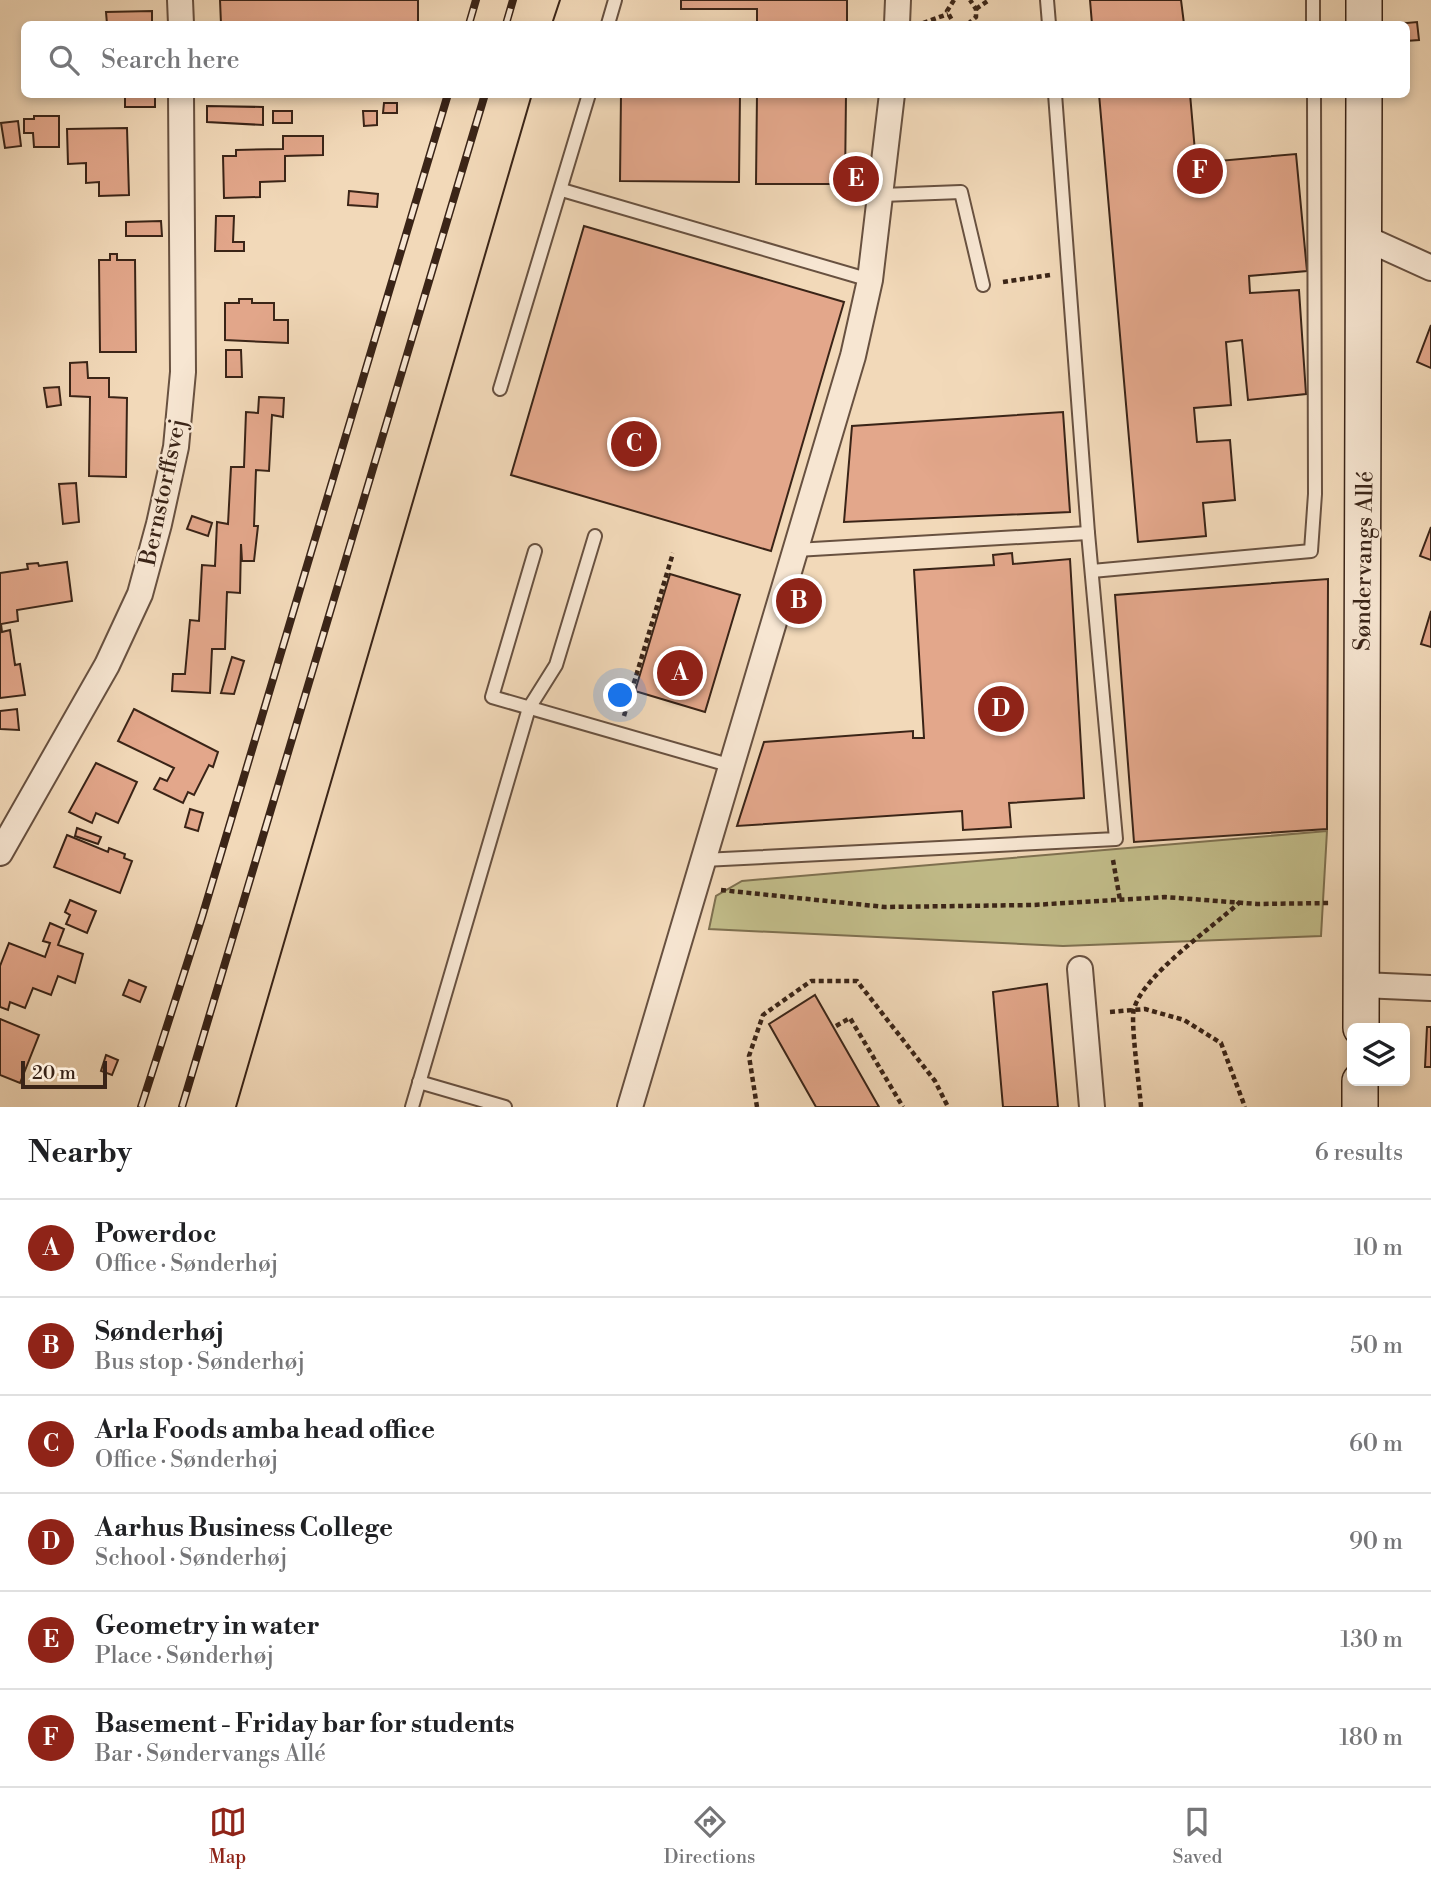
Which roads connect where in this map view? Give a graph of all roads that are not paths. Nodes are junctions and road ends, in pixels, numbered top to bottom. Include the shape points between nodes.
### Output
1 (180, 0) edge
2 (615, 0) edge
3 (898, 0) edge
4 (1047, 0) edge
5 (1313, 0) edge
6 (1364, 0) edge
7 (181, 21) edge
8 (609, 21) edge
9 (897, 21) edge
10 (1049, 21) edge
11 (1313, 21) edge
12 (1364, 21) edge
13 (181, 98) edge
14 (588, 98) edge
15 (892, 98) edge
16 (1055, 98) edge
17 (1314, 98) edge
18 (1364, 98) edge
19 (562, 190) junction
20 (882, 195) junction
21 (1365, 238) junction
22 (1431, 268) edge
23 (870, 280) junction
24 (983, 285) road end
25 (500, 389) dead end
26 (1088, 533) junction
27 (595, 536) dead end
28 (796, 550) junction
29 (535, 551) dead end
30 (1092, 571) junction
31 (530, 708) junction
32 (732, 766) junction
33 (0, 853) edge
34 (703, 860) junction
35 (1080, 969) dead end
36 (1362, 985) junction
37 (1431, 988) edge
38 (1361, 1023) edge
39 (419, 1082) junction
40 (1360, 1086) edge
41 (412, 1107) edge
42 (505, 1107) edge
43 (630, 1107) edge
44 (1092, 1107) edge
45 (1360, 1107) edge

1 - 7 street
2 - 8 lane
3 - 9 street
4 - 10 lane
5 - 11 lane
6 - 12 street
13 - 33 street, Bernstorffsvej via 183,372 176,447 159,524 140,594 107,665
14 - 19 lane
15 - 20 street
16 - 26 lane
17 - 30 lane via 1315,494 1311,551
18 - 21 street, Søndervangs Allé
19 - 23 lane
19 - 25 lane
20 - 23 street
20 - 24 lane via 961,192
21 - 22 street
21 - 36 street, Søndervangs Allé
23 - 28 street via 853,356
26 - 28 lane
26 - 30 lane
27 - 31 lane via 556,665
28 - 32 street
29 - 31 lane via 492,697
30 - 34 lane via 1116,839
31 - 32 lane
31 - 39 lane
32 - 34 street
34 - 43 street
35 - 44 street
36 - 37 street
36 - 38 street, Søndervangs Allé
39 - 41 lane
39 - 42 lane
40 - 45 street

